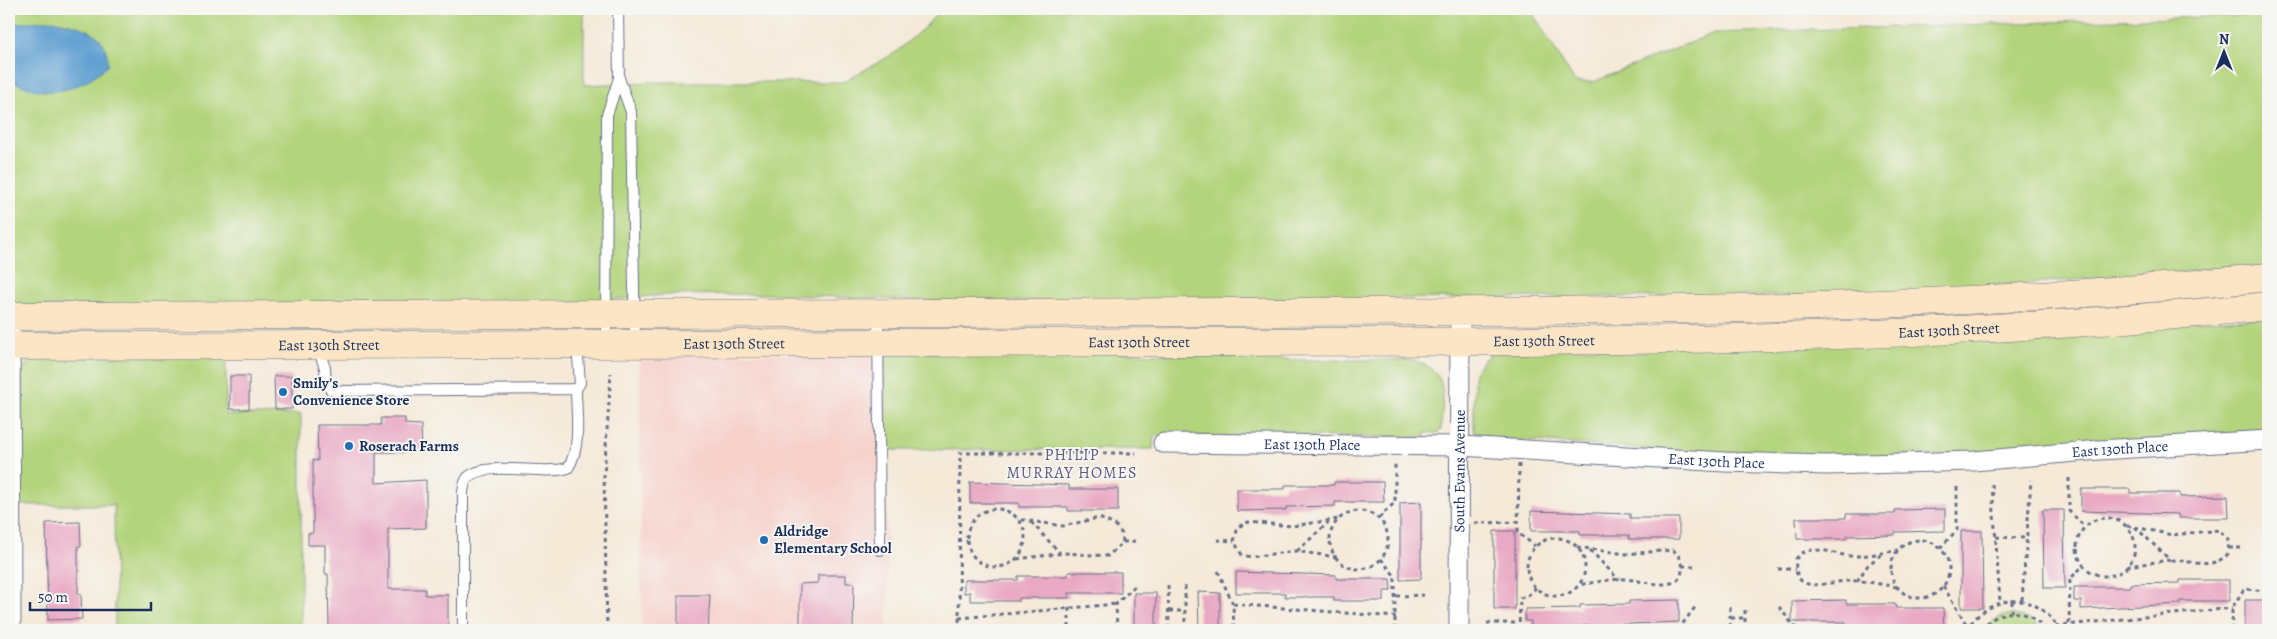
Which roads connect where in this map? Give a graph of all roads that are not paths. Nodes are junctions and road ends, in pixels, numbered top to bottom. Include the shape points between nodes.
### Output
1 (618, 9) edge
2 (619, 78) junction
3 (2268, 277) edge
4 (2268, 306) edge
5 (1460, 311) junction
6 (878, 313) junction
7 (605, 315) junction
8 (634, 315) junction
9 (10, 316) edge
10 (1460, 342) junction
11 (879, 344) junction
12 (316, 345) junction
13 (576, 345) junction
14 (606, 345) junction
15 (635, 345) junction
16 (10, 346) edge
17 (576, 389) junction
18 (2268, 440) edge
19 (1163, 443) dead end
20 (1461, 446) junction
21 (880, 550) dead end
22 (11, 630) edge
23 (463, 630) edge
24 (1459, 630) edge

1 - 2 lane
2 - 7 lane via 607,115
2 - 8 lane via 631,112
3 - 5 main road, East 130th Street via 2144,290 1907,305
4 - 10 main road, East 130th Street via 2142,320 1904,334
5 - 6 main road, East 130th Street
5 - 10 street, South Evans Avenue
6 - 8 main road, East 130th Street
6 - 11 lane
7 - 8 main road, East 130th Street
7 - 9 main road, East 130th Street
7 - 14 lane
8 - 15 lane
9 - 16 street
10 - 11 main road, East 130th Street
10 - 20 street, South Evans Avenue
11 - 15 main road, East 130th Street
11 - 21 lane
12 - 13 main road, East 130th Street
12 - 16 main road, East 130th Street
12 - 17 lane via 325,368 326,383 336,391
13 - 14 main road, East 130th Street
13 - 17 lane via 580,384
14 - 15 main road, East 130th Street
16 - 22 street
17 - 23 lane via 576,447 568,468 550,471 490,470 470,476 465,481
18 - 20 street, East 130th Place via 1966,461 1827,465
19 - 20 street, East 130th Place
20 - 24 street, South Evans Avenue

